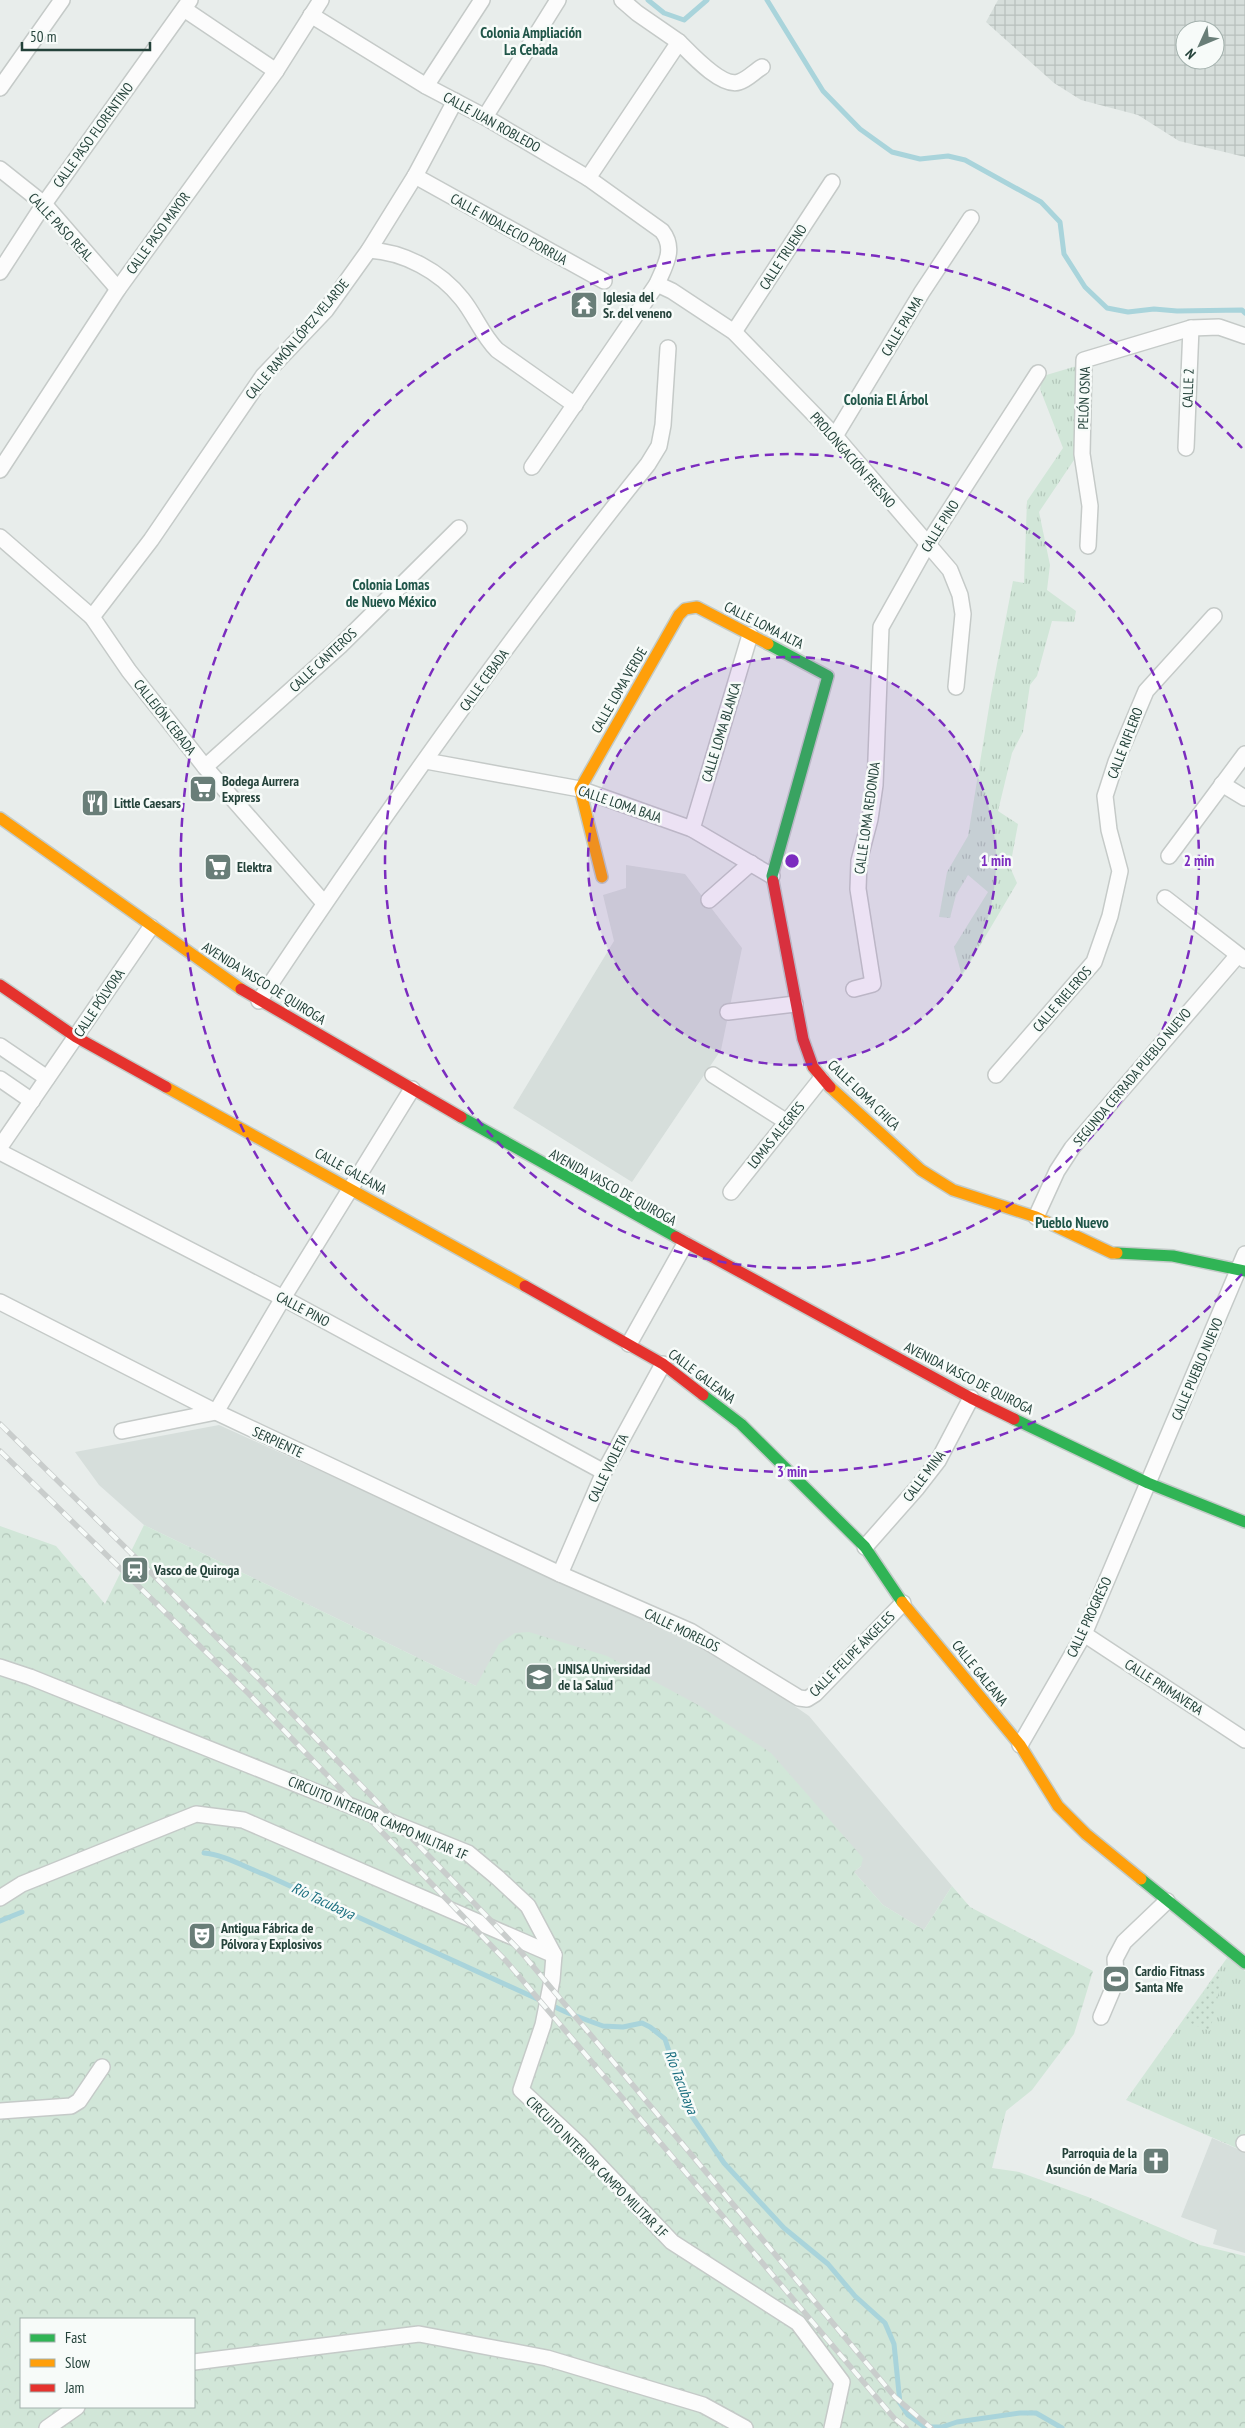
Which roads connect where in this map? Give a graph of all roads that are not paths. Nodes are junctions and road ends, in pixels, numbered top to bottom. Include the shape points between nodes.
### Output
1 (62, 0) edge
2 (321, 0) edge
3 (482, 0) edge
4 (558, 0) edge
5 (622, 0) edge
6 (187, 5) edge
7 (311, 14) junction
8 (679, 42) junction
9 (762, 67) dead end
10 (276, 71) junction
11 (426, 86) junction
12 (0, 88) edge
13 (455, 101) junction
14 (486, 117) junction
15 (0, 168) edge
16 (414, 176) junction
17 (588, 178) junction
18 (832, 182) dead end
19 (44, 204) junction
20 (971, 218) dead end
21 (369, 250) junction
22 (0, 272) edge
23 (604, 281) dead end
24 (657, 284) junction
25 (118, 289) junction
26 (1191, 328) junction
27 (734, 332) junction
28 (1245, 336) edge
29 (668, 348) dead end
30 (1038, 373) dead end
31 (575, 405) junction
32 (835, 436) junction
33 (1186, 448) dead end
34 (532, 468) dead end
35 (0, 470) edge
36 (459, 528) dead end
37 (0, 537) edge
38 (927, 545) junction
39 (1088, 546) dead end
40 (685, 608) joint
41 (1214, 616) dead end
42 (92, 617) junction
43 (750, 635) junction
44 (828, 676) joint
45 (956, 687) dead end
46 (880, 692) joint
47 (1245, 754) edge
48 (426, 761) junction
49 (205, 767) junction
50 (1222, 784) junction
51 (580, 789) junction
52 (1105, 796) joint
53 (1245, 798) edge
54 (0, 818) edge
55 (692, 829) junction
56 (1169, 856) dead end
57 (751, 863) junction
58 (772, 876) junction
59 (602, 877) dead end
60 (1165, 898) dead end
61 (709, 900) dead end
62 (324, 903) junction
63 (151, 927) junction
64 (1241, 957) edge
65 (0, 985) edge
66 (854, 989) dead end
67 (260, 1001) junction
68 (795, 1004) junction
69 (728, 1012) dead end
70 (76, 1037) junction
71 (0, 1046) edge
72 (713, 1075) dead end
73 (996, 1075) dead end
74 (47, 1078) junction
75 (0, 1079) edge
76 (821, 1079) junction
77 (412, 1089) junction
78 (32, 1101) junction
79 (786, 1122) junction
80 (0, 1147) edge
81 (0, 1152) edge
82 (352, 1188) junction
83 (731, 1192) dead end
84 (1036, 1217) junction
85 (686, 1244) junction
86 (1245, 1254) edge
87 (1242, 1271) edge
88 (283, 1298) junction
89 (0, 1302) edge
90 (629, 1344) junction
91 (663, 1364) junction
92 (971, 1398) junction
93 (216, 1412) junction
94 (122, 1431) dead end
95 (604, 1472) junction
96 (1148, 1483) junction
97 (1245, 1522) edge
98 (865, 1546) junction
99 (560, 1574) junction
100 (903, 1603) junction
101 (1084, 1634) junction
102 (0, 1667) edge
103 (799, 1698) joint
104 (1245, 1740) edge
105 (1020, 1745) junction
106 (0, 1898) edge
107 (1167, 1901) junction
108 (554, 1955) junction
109 (1243, 1955) edge
110 (1101, 2017) dead end
111 (102, 2067) dead end
112 (0, 2111) edge
113 (195, 2362) edge
114 (76, 2408) edge
115 (46, 2428) edge
116 (745, 2428) edge
117 (832, 2428) edge

1 - 12 street
2 - 7 street, CALLE PASO MAYOR
3 - 11 street
4 - 14 street
5 - 8 street
6 - 10 street
6 - 19 street, CALLE PASO FLORENTINO
7 - 10 street, CALLE PASO MAYOR
7 - 11 street, CALLE JUAN ROBLEDO
8 - 9 street via 703,66 727,82 739,83
8 - 17 street
10 - 25 street, CALLE PASO MAYOR
11 - 13 street, CALLE JUAN ROBLEDO
13 - 14 street, CALLE JUAN ROBLEDO
13 - 16 street, CALLE RAMÓN LÓPEZ VELARDE
14 - 17 street, CALLE JUAN ROBLEDO
15 - 19 street, CALLE PASO REAL
16 - 21 street, CALLE RAMÓN LÓPEZ VELARDE
16 - 23 street, CALLE INDALECIO PORRUA
17 - 24 street, CALLE JUAN ROBLEDO via 662,231 667,238 670,253
18 - 27 street, CALLE TRUENO
19 - 22 street, CALLE PASO FLORENTINO
19 - 25 street, CALLE PASO REAL
20 - 32 street, CALLE PALMA
21 - 31 street via 388,251 408,258 449,284 497,350
21 - 42 street, CALLE RAMÓN LÓPEZ VELARDE via 326,310 263,376 151,540
24 - 27 street, PROLONGACIÓN FRESNO
24 - 31 street
25 - 35 street, CALLE PASO MAYOR
26 - 28 street via 1219,327
26 - 33 street, CALLE 2
26 - 39 street, PELÓN OSNA via 1084,360 1082,454 1090,506
27 - 32 street, PROLONGACIÓN FRESNO
29 - 48 street, CALLE CEBADA via 662,425 658,446 648,464 531,614
30 - 38 street, CALLE PINO
31 - 34 street
32 - 38 street, PROLONGACIÓN FRESNO
36 - 49 street, CALLE CANTEROS via 340,646
37 - 42 street, CALLEJÓN CEBADA
38 - 45 street, PROLONGACIÓN FRESNO via 950,570 960,595 963,614
38 - 46 street, CALLE PINO via 881,627
40 - 43 street, CALLE LOMA ALTA via 696,608
40 - 51 street, CALLE LOMA VERDE
41 - 52 street, CALLE RIFLERO via 1146,691
42 - 49 street, CALLEJÓN CEBADA via 129,671
43 - 44 street, CALLE LOMA ALTA
43 - 55 street, CALLE LOMA BLANCA
44 - 58 street, CALLE LOMA CHICA
46 - 66 street, CALLE LOMA REDONDA via 875,785 859,861 858,889 873,984
47 - 50 street
48 - 51 street, CALLE LOMA BAJA
48 - 62 street, CALLE CEBADA
49 - 62 street, CALLEJÓN CEBADA
50 - 53 street
50 - 56 street
51 - 55 street, CALLE LOMA BAJA
51 - 59 street
52 - 73 street, CALLE RIELEROS via 1109,830 1120,871 1110,916 1094,962
54 - 63 street, AVENIDA VASCO DE QUIROGA
55 - 57 street, CALLE LOMA BAJA
57 - 58 street, CALLE LOMA BAJA
57 - 61 street
58 - 68 street, CALLE LOMA CHICA
60 - 64 street
62 - 67 street, CALLE CEBADA
63 - 67 street, AVENIDA VASCO DE QUIROGA
63 - 70 street, CALLE PÓLVORA
64 - 84 street, SEGUNDA CERRADA PUEBLO NUEVO via 1072,1148 1057,1171
65 - 70 street, CALLE GALEANA
67 - 77 street, AVENIDA VASCO DE QUIROGA
68 - 69 street
68 - 76 street, CALLE LOMA CHICA via 803,1040
70 - 74 street, CALLE PÓLVORA
70 - 82 street, CALLE GALEANA
71 - 74 street
72 - 79 street
74 - 78 street, CALLE PÓLVORA
75 - 78 street
76 - 79 street, LOMAS ALEGRES
76 - 84 street, CALLE LOMA CHICA via 921,1170 953,1190
77 - 82 street
77 - 85 street, AVENIDA VASCO DE QUIROGA
78 - 80 street, CALLE PÓLVORA
79 - 83 street, LOMAS ALEGRES
81 - 88 street, CALLE PINO
82 - 88 street
82 - 90 street, CALLE GALEANA
84 - 87 street, CALLE LOMA CHICA via 1112,1253 1173,1256
85 - 90 street
85 - 92 street, AVENIDA VASCO DE QUIROGA
86 - 87 street, CALLE PUEBLO NUEVO
87 - 96 street, CALLE PUEBLO NUEVO
88 - 93 street
88 - 95 street, CALLE PINO
89 - 93 street, SERPIENTE
90 - 91 street, CALLE GALEANA
91 - 95 street, CALLE VIOLETA
91 - 98 street, CALLE GALEANA via 741,1424
92 - 96 street, AVENIDA VASCO DE QUIROGA
92 - 98 street, CALLE MINA via 938,1461
93 - 94 street
93 - 99 street, SERPIENTE
95 - 99 street, CALLE VIOLETA
96 - 97 street, AVENIDA VASCO DE QUIROGA
96 - 101 street, CALLE PROGRESO
98 - 100 street, CALLE GALEANA
99 - 103 street, CALLE MORELOS via 690,1632
100 - 103 street, CALLE FELIPE ÁNGELES via 815,1694 807,1699
100 - 105 street, CALLE GALEANA
101 - 104 street, CALLE PRIMAVERA
101 - 105 street, CALLE PROGRESO
102 - 108 street, CIRCUITO INTERIOR CAMPO MILITAR 1F via 468,1853 528,1906
105 - 107 street, CALLE GALEANA via 1058,1806 1086,1834
106 - 108 street via 22,1884 196,1814 243,1820
107 - 109 street, CALLE GALEANA
107 - 110 street via 1124,1942 1115,1959 1112,1991
108 - 117 street, CIRCUITO INTERIOR CAMPO MILITAR 1F via 543,2026 521,2090 579,2144 672,2242 798,2323 842,2382
111 - 112 street via 79,2101 71,2106
113 - 116 street via 419,2334 546,2358 703,2405
114 - 115 street

